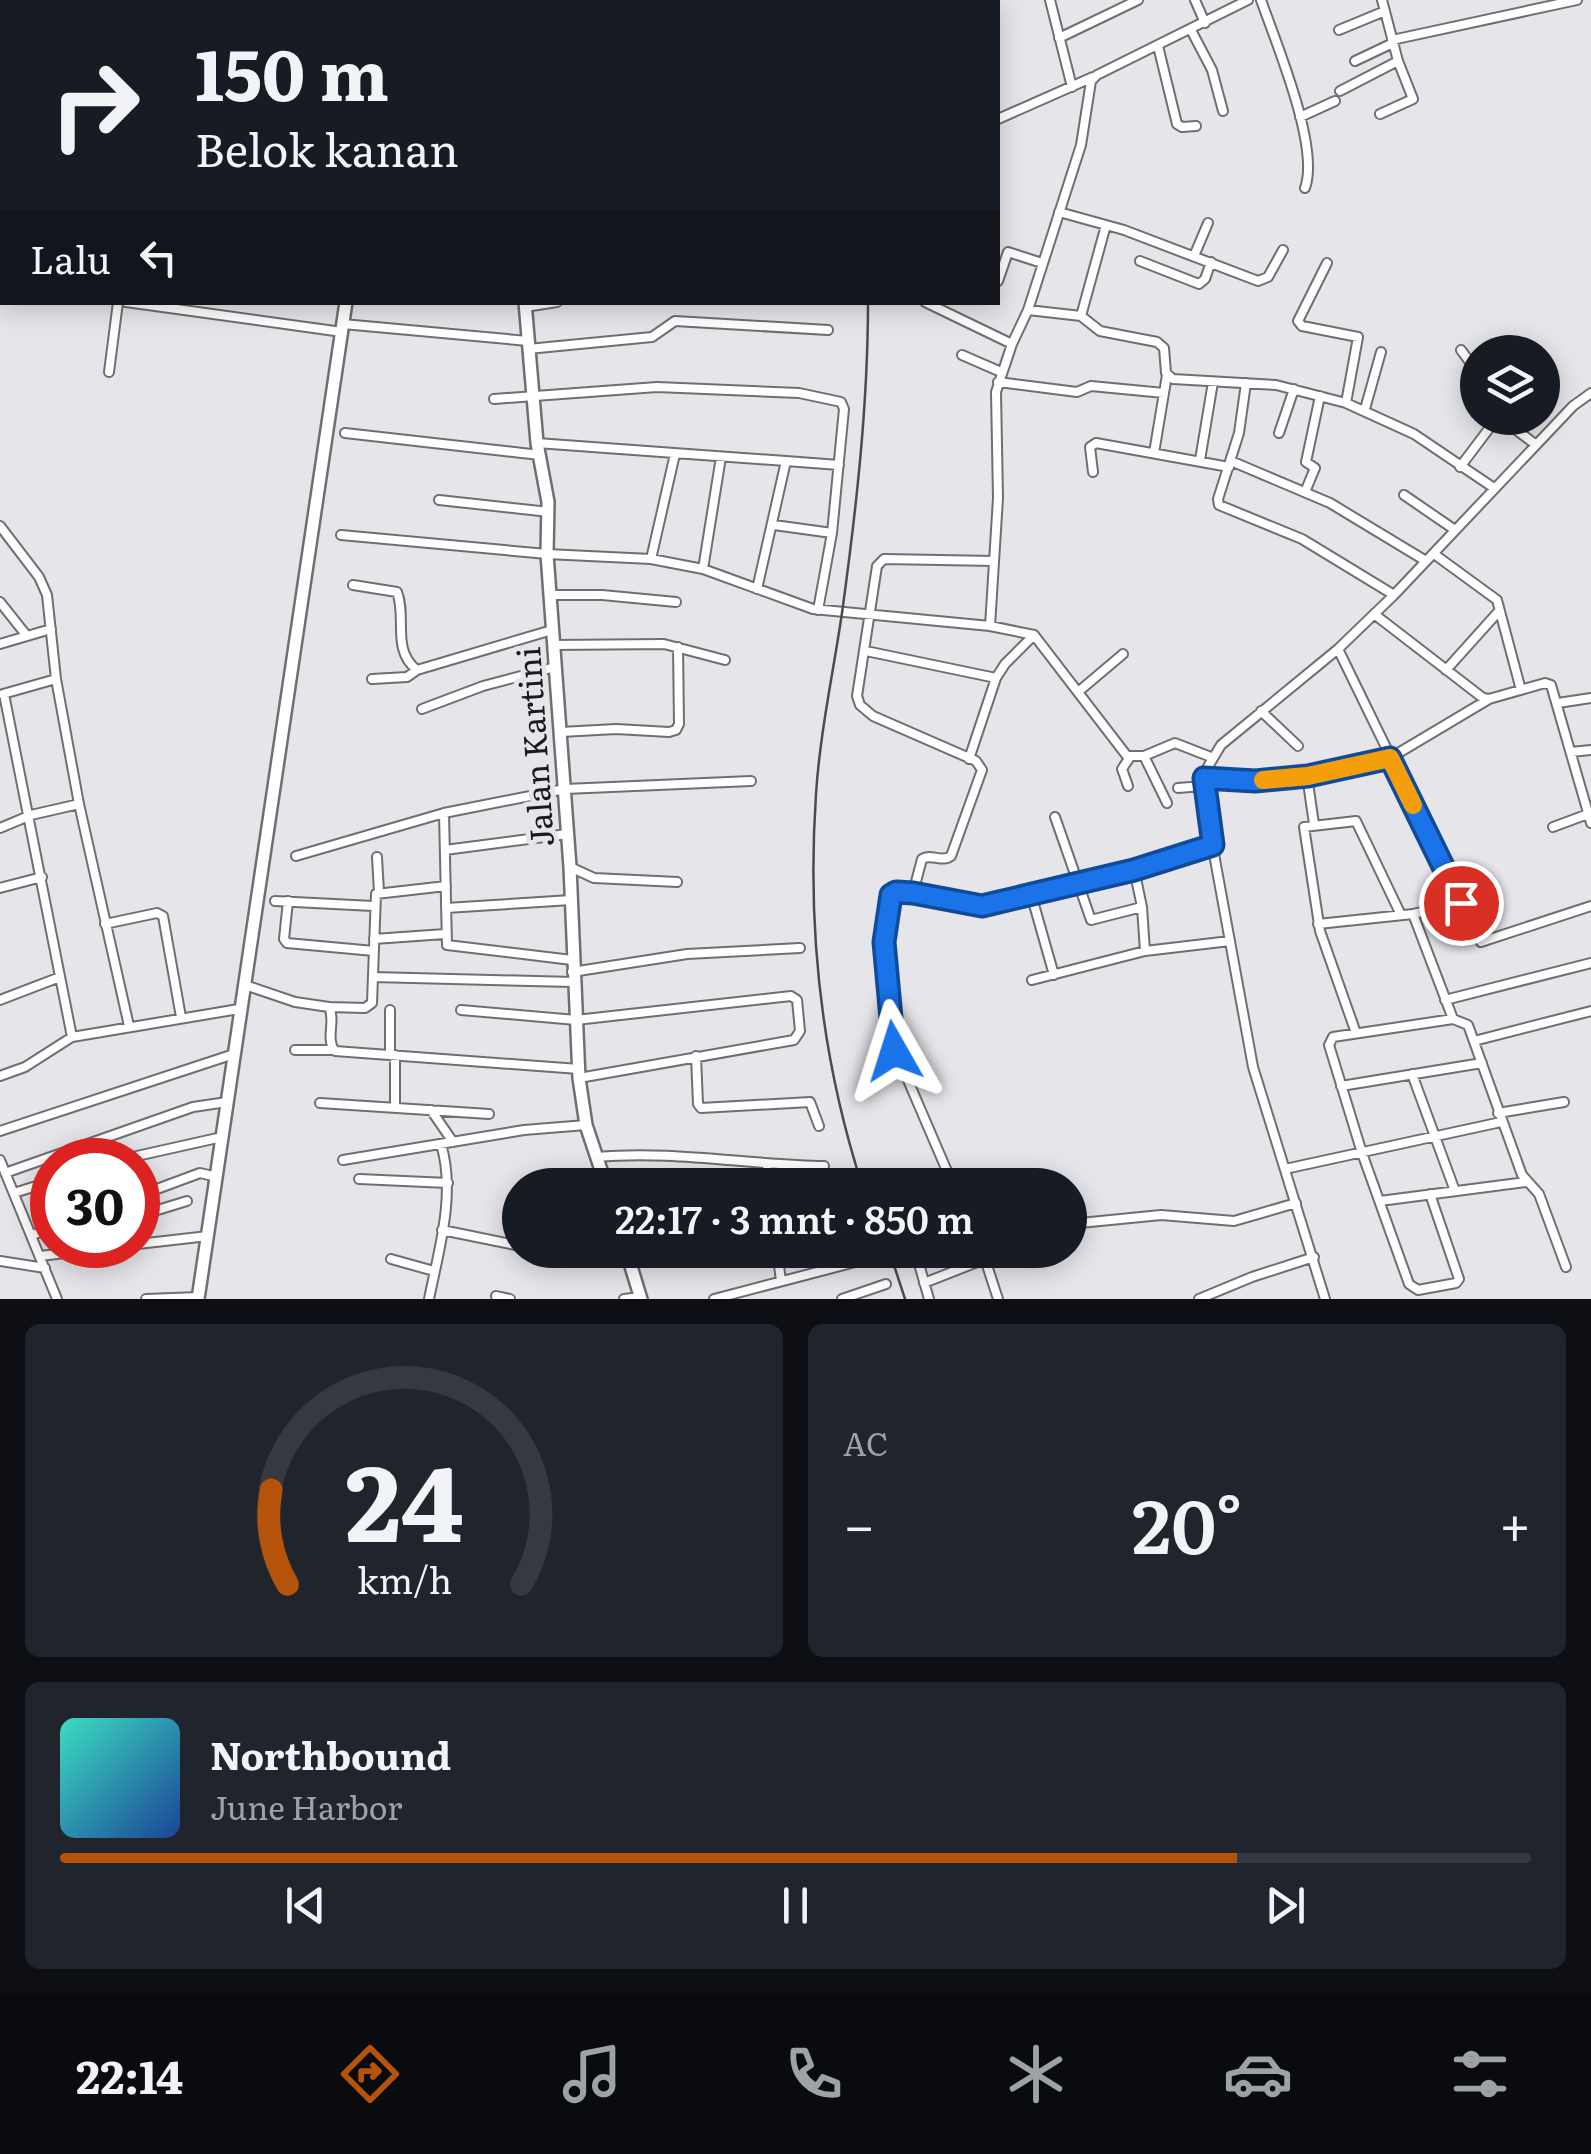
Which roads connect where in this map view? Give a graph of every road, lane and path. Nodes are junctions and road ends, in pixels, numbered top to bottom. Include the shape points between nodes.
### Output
1 (1050, 0) edge
2 (1138, 0) edge
3 (1195, 0) edge
4 (1248, 0) edge
5 (1262, 0) edge
6 (1382, 0) edge
7 (1524, 0) edge
8 (1577, 0) edge
9 (1385, 11) junction
10 (1528, 11) junction
11 (1205, 23) junction
12 (1191, 30) junction
13 (1339, 30) dead end
14 (1059, 38) junction
15 (1393, 42) junction
16 (1158, 46) junction
17 (1354, 60) dead end
18 (1398, 61) junction
19 (1093, 77) junction
20 (1072, 87) junction
21 (1340, 91) dead end
22 (1336, 101) dead end
23 (1224, 111) dead end
24 (1380, 114) dead end
25 (1300, 117) junction
26 (1000, 118) edge
27 (1196, 126) dead end
28 (1305, 188) dead end
29 (1060, 212) junction
30 (1208, 223) dead end
31 (1106, 225) junction
32 (1283, 250) dead end
33 (1194, 256) junction
34 (1140, 261) dead end
35 (1212, 262) junction
36 (1042, 263) junction
37 (1328, 264) dead end
38 (1000, 275) edge
39 (118, 305) edge
40 (151, 305) edge
41 (346, 305) edge
42 (525, 305) edge
43 (931, 305) edge
44 (1028, 310) junction
45 (1081, 316) junction
46 (342, 328) junction
47 (828, 330) dead end
48 (1012, 344) junction
49 (528, 345) junction
50 (1381, 352) dead end
51 (962, 355) dead end
52 (109, 372) dead end
53 (1001, 372) junction
54 (1167, 375) junction
55 (998, 382) junction
56 (1213, 382) junction
57 (1246, 382) junction
58 (1294, 389) junction
59 (1164, 393) junction
60 (1591, 394) edge
61 (1320, 396) junction
62 (532, 399) junction
63 (494, 400) dead end
64 (1346, 403) junction
65 (1365, 409) junction
66 (345, 433) dead end
67 (1279, 433) dead end
68 (1485, 435) edge
69 (1523, 435) edge
70 (1535, 444) junction
71 (538, 449) junction
72 (1154, 453) junction
73 (675, 454) junction
74 (721, 457) junction
75 (1200, 460) junction
76 (786, 461) junction
77 (1230, 464) junction
78 (838, 465) junction
79 (1460, 467) junction
80 (1092, 472) dead end
81 (1494, 488) junction
82 (1305, 492) junction
83 (1404, 494) dead end
84 (439, 500) dead end
85 (549, 512) junction
86 (774, 525) junction
87 (0, 526) edge
88 (1455, 530) junction
89 (832, 534) junction
90 (341, 535) dead end
91 (546, 554) junction
92 (1430, 558) junction
93 (651, 560) junction
94 (994, 561) junction
95 (703, 569) junction
96 (354, 584) dead end
97 (757, 589) junction
98 (1394, 595) junction
99 (551, 596) junction
100 (0, 602) edge
101 (676, 602) dead end
102 (818, 610) junction
103 (1499, 611) junction
104 (1374, 614) junction
105 (868, 616) junction
106 (990, 626) junction
107 (51, 629) junction
108 (552, 630) junction
109 (1034, 635) junction
110 (27, 636) junction
111 (0, 644) edge
112 (553, 644) junction
113 (678, 647) junction
114 (1338, 649) junction
115 (866, 651) junction
116 (1123, 654) dead end
117 (725, 660) dead end
118 (555, 667) junction
119 (416, 670) junction
120 (1446, 670) junction
121 (56, 678) junction
122 (996, 678) junction
123 (372, 679) dead end
124 (1521, 690) junction
125 (1078, 692) junction
126 (2, 694) edge
127 (1591, 698) edge
128 (1489, 699) junction
129 (1558, 703) junction
130 (422, 710) dead end
131 (1261, 711) junction
132 (561, 732) junction
133 (1298, 746) dead end
134 (1591, 750) edge
135 (1571, 752) junction
136 (1144, 756) junction
137 (1211, 756) junction
138 (1130, 757) junction
139 (969, 758) junction
140 (1390, 758) junction
141 (1308, 776) junction
142 (751, 782) dead end
143 (1203, 782) junction
144 (1128, 786) dead end
145 (564, 788) junction
146 (1178, 788) dead end
147 (1168, 803) dead end
148 (79, 804) junction
149 (1589, 811) edge
150 (444, 813) junction
151 (31, 816) junction
152 (1055, 817) dead end
153 (1314, 824) junction
154 (1553, 827) dead end
155 (0, 828) edge
156 (567, 834) junction
157 (1213, 845) junction
158 (445, 850) junction
159 (296, 856) dead end
160 (376, 856) dead end
161 (570, 867) junction
162 (1134, 870) junction
163 (42, 876) junction
164 (677, 882) dead end
165 (1077, 883) junction
166 (446, 886) junction
167 (0, 888) edge
168 (379, 892) junction
169 (913, 893) junction
170 (1031, 894) junction
171 (571, 900) junction
172 (275, 901) dead end
173 (288, 902) junction
174 (1461, 903) junction
175 (374, 906) junction
176 (1591, 906) edge
177 (1142, 907) junction
178 (446, 908) junction
179 (1413, 914) junction
180 (1401, 915) junction
181 (106, 924) junction
182 (1318, 924) junction
183 (445, 934) junction
184 (374, 939) junction
185 (1230, 941) junction
186 (800, 948) dead end
187 (374, 951) junction
188 (1145, 951) junction
189 (1591, 963) edge
190 (572, 972) junction
191 (1054, 974) junction
192 (60, 977) junction
193 (374, 977) junction
194 (1032, 980) dead end
195 (244, 985) junction
196 (0, 1000) edge
197 (1445, 1000) junction
198 (329, 1007) junction
199 (239, 1008) junction
200 (390, 1010) dead end
201 (461, 1010) dead end
202 (1591, 1011) edge
203 (181, 1016) junction
204 (1453, 1019) junction
205 (576, 1020) junction
206 (129, 1026) junction
207 (1356, 1033) junction
208 (72, 1036) junction
209 (1474, 1041) junction
210 (295, 1050) dead end
211 (333, 1050) junction
212 (234, 1054) junction
213 (393, 1055) junction
214 (696, 1056) junction
215 (1482, 1062) junction
216 (579, 1074) junction
217 (1412, 1074) junction
218 (0, 1076) edge
219 (1340, 1086) junction
220 (228, 1102) junction
221 (1564, 1102) dead end
222 (320, 1103) dead end
223 (395, 1108) junction
224 (430, 1110) junction
225 (489, 1114) dead end
226 (1500, 1117) junction
227 (586, 1124) junction
228 (819, 1126) dead end
229 (0, 1131) edge
230 (222, 1137) junction
231 (1433, 1137) junction
232 (453, 1142) junction
233 (441, 1144) junction
234 (160, 1151) edge
235 (1362, 1154) junction
236 (596, 1157) junction
237 (0, 1160) edge
238 (342, 1160) dead end
239 (767, 1165) junction
240 (824, 1166) dead end
241 (600, 1168) edge
242 (767, 1168) edge
243 (944, 1168) edge
244 (1285, 1170) junction
245 (6, 1173) junction
246 (217, 1177) junction
247 (359, 1179) dead end
248 (1526, 1182) junction
249 (448, 1183) junction
250 (30, 1188) edge
251 (160, 1188) edge
252 (1454, 1191) junction
253 (14, 1193) junction
254 (1430, 1194) junction
255 (187, 1201) dead end
256 (1380, 1201) junction
257 (1296, 1203) junction
258 (160, 1209) edge
259 (1087, 1222) edge
260 (30, 1230) edge
261 (442, 1230) junction
262 (208, 1236) junction
263 (160, 1242) edge
264 (502, 1242) edge
265 (1314, 1257) junction
266 (0, 1260) edge
267 (391, 1260) dead end
268 (30, 1265) edge
269 (1566, 1266) dead end
270 (45, 1268) edge
271 (632, 1268) edge
272 (779, 1268) edge
273 (832, 1268) edge
274 (920, 1268) edge
275 (955, 1268) edge
276 (988, 1268) edge
277 (434, 1271) junction
278 (781, 1281) junction
279 (924, 1283) junction
280 (886, 1284) dead end
281 (750, 1294) edge
282 (496, 1296) dead end
283 (199, 1298) edge
284 (641, 1298) edge
285 (845, 1298) edge
286 (58, 1299) edge
287 (146, 1299) edge
288 (429, 1299) edge
289 (510, 1299) edge
290 (624, 1299) edge
291 (714, 1299) edge
292 (929, 1299) edge
293 (998, 1299) edge
294 (1198, 1299) edge
295 (1326, 1299) edge

1 - 14 street
2 - 14 street
3 - 11 street
4 - 11 street
5 - 25 street
6 - 9 street
7 - 10 street
8 - 10 street
9 - 13 street
9 - 15 street
10 - 15 street
11 - 12 street
12 - 16 street
12 - 23 street
14 - 20 street
15 - 17 street
15 - 18 street
16 - 19 street
16 - 27 street via 1177,124
18 - 21 street
18 - 24 street via 1412,99
19 - 20 street
19 - 29 street via 1082,145
20 - 26 street
22 - 25 street
25 - 28 street via 1310,163
29 - 31 street
29 - 36 street
30 - 33 street
31 - 33 street
31 - 45 street
32 - 35 street via 1261,281
33 - 35 street
34 - 35 street via 1199,284
36 - 38 street via 1008,252
36 - 44 street
37 - 64 street via 1298,322 1358,337
39 - 52 street
40 - 46 street
41 - 46 street
42 - 49 street, Jalan Kartini
43 - 48 street
44 - 45 street
44 - 48 street
45 - 54 street via 1100,331 1160,344
46 - 49 street
46 - 195 street
47 - 49 street via 675,322 652,337
48 - 53 street
49 - 62 street, Jalan Kartini
50 - 65 street
51 - 53 street
53 - 55 street
54 - 56 street
54 - 59 street
55 - 59 street
55 - 94 street
56 - 57 street
56 - 75 street
57 - 58 street
57 - 77 street
58 - 61 street
58 - 67 street
59 - 72 street
60 - 70 street
61 - 64 street
61 - 82 street via 1306,462 1315,468
62 - 63 street
62 - 71 street, Jalan Kartini
62 - 78 street via 658,387 839,400 844,409
64 - 65 street
65 - 79 street
66 - 71 street
68 - 79 street
69 - 70 street
70 - 81 street
71 - 73 street
71 - 85 street, Jalan Kartini
72 - 75 street
72 - 80 street via 1094,443
73 - 74 street
73 - 93 street
74 - 76 street
74 - 95 street
75 - 77 street
76 - 78 street
76 - 86 street
77 - 82 street
77 - 98 street via 1219,505 1302,539
78 - 89 street
79 - 81 street
81 - 88 street
82 - 92 street
83 - 88 street
84 - 85 street
85 - 91 street, Jalan Kartini
86 - 89 street
86 - 97 street
87 - 107 street via 44,585
88 - 92 street
89 - 102 street
90 - 91 street
91 - 93 street
91 - 99 street, Jalan Kartini
92 - 98 street
92 - 103 street via 1496,598
93 - 95 street
94 - 105 street via 884,559 876,566
94 - 106 street
95 - 97 street
96 - 119 street via 400,596 401,640
97 - 102 street
98 - 104 street
99 - 101 street
99 - 108 street, Jalan Kartini
100 - 110 street
102 - 105 street
103 - 120 street
103 - 124 street
104 - 114 street
104 - 120 street
105 - 106 street
105 - 115 street
106 - 109 street
107 - 110 street
107 - 121 street
108 - 112 street, Jalan Kartini
108 - 119 street
109 - 122 street
109 - 125 street
110 - 111 street
112 - 113 street
112 - 118 street, Jalan Kartini
113 - 117 street
113 - 132 street via 676,730
114 - 131 street
114 - 140 street
115 - 122 street
115 - 139 street via 857,696 864,710
116 - 125 street
118 - 130 street
118 - 132 street, Jalan Kartini
119 - 123 street via 407,677
120 - 128 street
121 - 126 street
121 - 148 street
122 - 139 street
124 - 128 street
124 - 129 street via 1550,684
125 - 138 street
126 - 151 street
127 - 129 street
128 - 140 street
129 - 135 street
131 - 133 street
131 - 137 street
132 - 145 street, Jalan Kartini
134 - 135 street
135 - 149 street
136 - 137 street via 1175,743
136 - 138 street
136 - 147 street
137 - 143 street
138 - 144 street via 1122,769
139 - 169 street via 982,774 951,856 923,858
140 - 141 street
140 - 174 street
141 - 143 street
141 - 153 street
142 - 145 street
143 - 146 street
143 - 157 street
145 - 150 street
145 - 156 street, Jalan Kartini
148 - 151 street
148 - 181 street
149 - 154 street
150 - 158 street
150 - 159 street
151 - 155 street
151 - 163 street
152 - 165 street
153 - 180 street via 1357,822
153 - 182 street via 1302,832
156 - 158 street
156 - 161 street, Jalan Kartini
157 - 162 street
157 - 185 street
158 - 166 street
160 - 168 street
161 - 164 street via 594,878
161 - 171 street, Jalan Kartini
162 - 165 street
162 - 177 street
163 - 167 street
163 - 192 street
165 - 170 street
165 - 177 street via 1091,920
166 - 168 street
166 - 178 street
168 - 175 street
169 - 170 street via 976,907
169 - 243 street via 896,892 888,900 884,942 892,1044
170 - 191 street
171 - 178 street
171 - 190 street, Jalan Kartini
172 - 173 street
173 - 175 street
173 - 187 street via 287,943
174 - 176 street via 1486,943
174 - 179 street
175 - 184 street
177 - 188 street
178 - 183 street
179 - 180 street
179 - 197 street
180 - 182 street
181 - 203 street via 163,916
181 - 206 street
182 - 207 street
183 - 184 street
183 - 190 street via 449,946 525,952
184 - 187 street
185 - 188 street
185 - 244 street via 1253,1067
186 - 190 street via 686,954
187 - 193 street
188 - 191 street
189 - 197 street
190 - 193 street
190 - 205 street, Jalan Kartini
191 - 194 street
192 - 196 street
192 - 208 street
193 - 198 street via 370,1006
195 - 198 street
195 - 199 street
197 - 204 street
198 - 211 street
199 - 203 street
199 - 212 street
200 - 213 street
201 - 205 street
202 - 209 street
203 - 206 street
204 - 207 street
204 - 209 street via 1468,1025
205 - 214 street via 797,1000 800,1031 794,1040
205 - 216 street, Jalan Kartini
206 - 208 street
207 - 219 street via 1330,1042
208 - 218 street
209 - 215 street
210 - 211 street
211 - 213 street
212 - 220 street
212 - 229 street
213 - 216 street
213 - 223 street
214 - 216 street
214 - 228 street via 700,1108 809,1102
215 - 217 street
215 - 226 street
216 - 227 street, Jalan Kartini
217 - 219 street
217 - 231 street
219 - 235 street
220 - 230 street
220 - 245 street via 193,1107
221 - 226 street
222 - 223 street
223 - 224 street
224 - 225 street
224 - 232 street
226 - 231 street
226 - 248 street
227 - 232 street
227 - 236 street, Jalan Kartini
230 - 234 street
230 - 246 street
231 - 235 street
231 - 252 street
232 - 233 street
233 - 238 street
233 - 249 street
235 - 244 street
235 - 256 street
236 - 239 street via 650,1154
236 - 241 street, Jalan Kartini
237 - 245 street
239 - 240 street
239 - 242 street
244 - 257 street
245 - 253 street
246 - 251 street via 200,1173
246 - 262 street
247 - 249 street
248 - 252 street
248 - 269 street via 1540,1194
249 - 261 street
250 - 253 street
252 - 254 street
253 - 260 street
254 - 256 street
254 - 256 street via 1459,1279 1418,1290 1409,1284
255 - 258 street
257 - 259 street via 1224,1222 1161,1215
257 - 265 street
261 - 264 street
261 - 277 street
262 - 263 street
262 - 283 street
265 - 294 street
265 - 295 street
266 - 268 street
267 - 277 street
270 - 286 street
271 - 284 street
272 - 278 street
273 - 278 street
274 - 279 street
275 - 279 street
276 - 293 street
277 - 288 street
278 - 281 street
279 - 292 street
280 - 285 street
281 - 291 street
282 - 289 street
283 - 287 street
284 - 290 street

